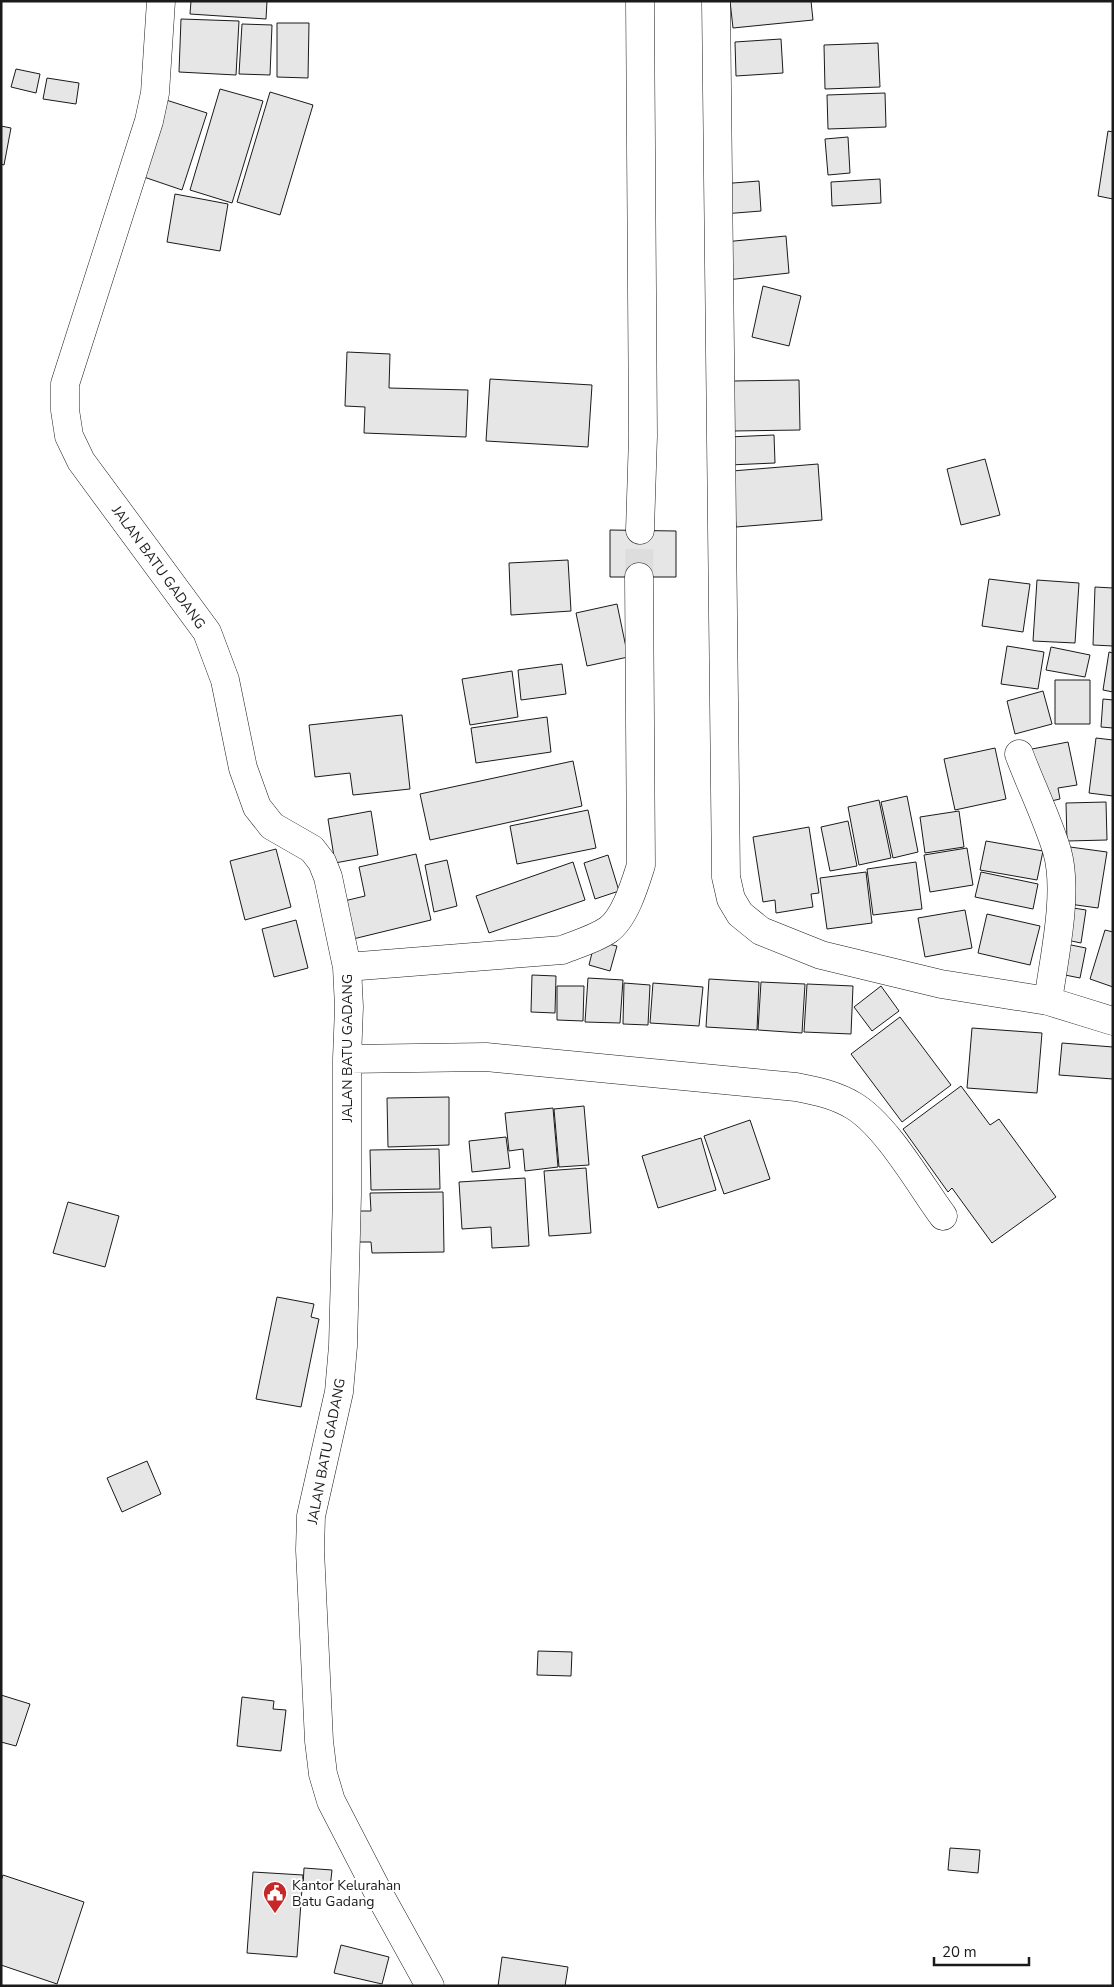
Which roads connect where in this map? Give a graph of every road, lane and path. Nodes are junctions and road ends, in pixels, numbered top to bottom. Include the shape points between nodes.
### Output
1 (161, 1) edge
2 (640, 1) edge
3 (716, 1) edge
4 (640, 530) tunnel mouth
5 (639, 577) tunnel mouth
6 (1019, 754) dead end
7 (347, 967) junction
8 (1048, 1000) junction
9 (1113, 1021) edge
10 (347, 1059) junction
11 (943, 1216) dead end
12 (430, 1986) edge

1 - 7 street, JALAN BATU GADANG via 155,93 149,121 65,384 69,436 81,461 207,632 225,680 243,768 254,799 272,826 312,849 322,862
2 - 4 street via 643,436
3 - 8 street via 726,877 731,899 740,914 761,931 821,955 940,984
5 - 7 street via 641,865 625,908 610,929 562,950
6 - 8 street via 1058,852 1060,916
7 - 10 street, JALAN BATU GADANG via 350,1007
8 - 9 street
10 - 11 street via 486,1057 796,1087 828,1093 855,1106 879,1127
10 - 12 street, JALAN BATU GADANG via 348,1195 343,1346 339,1392 311,1516 319,1741 323,1774 331,1801

